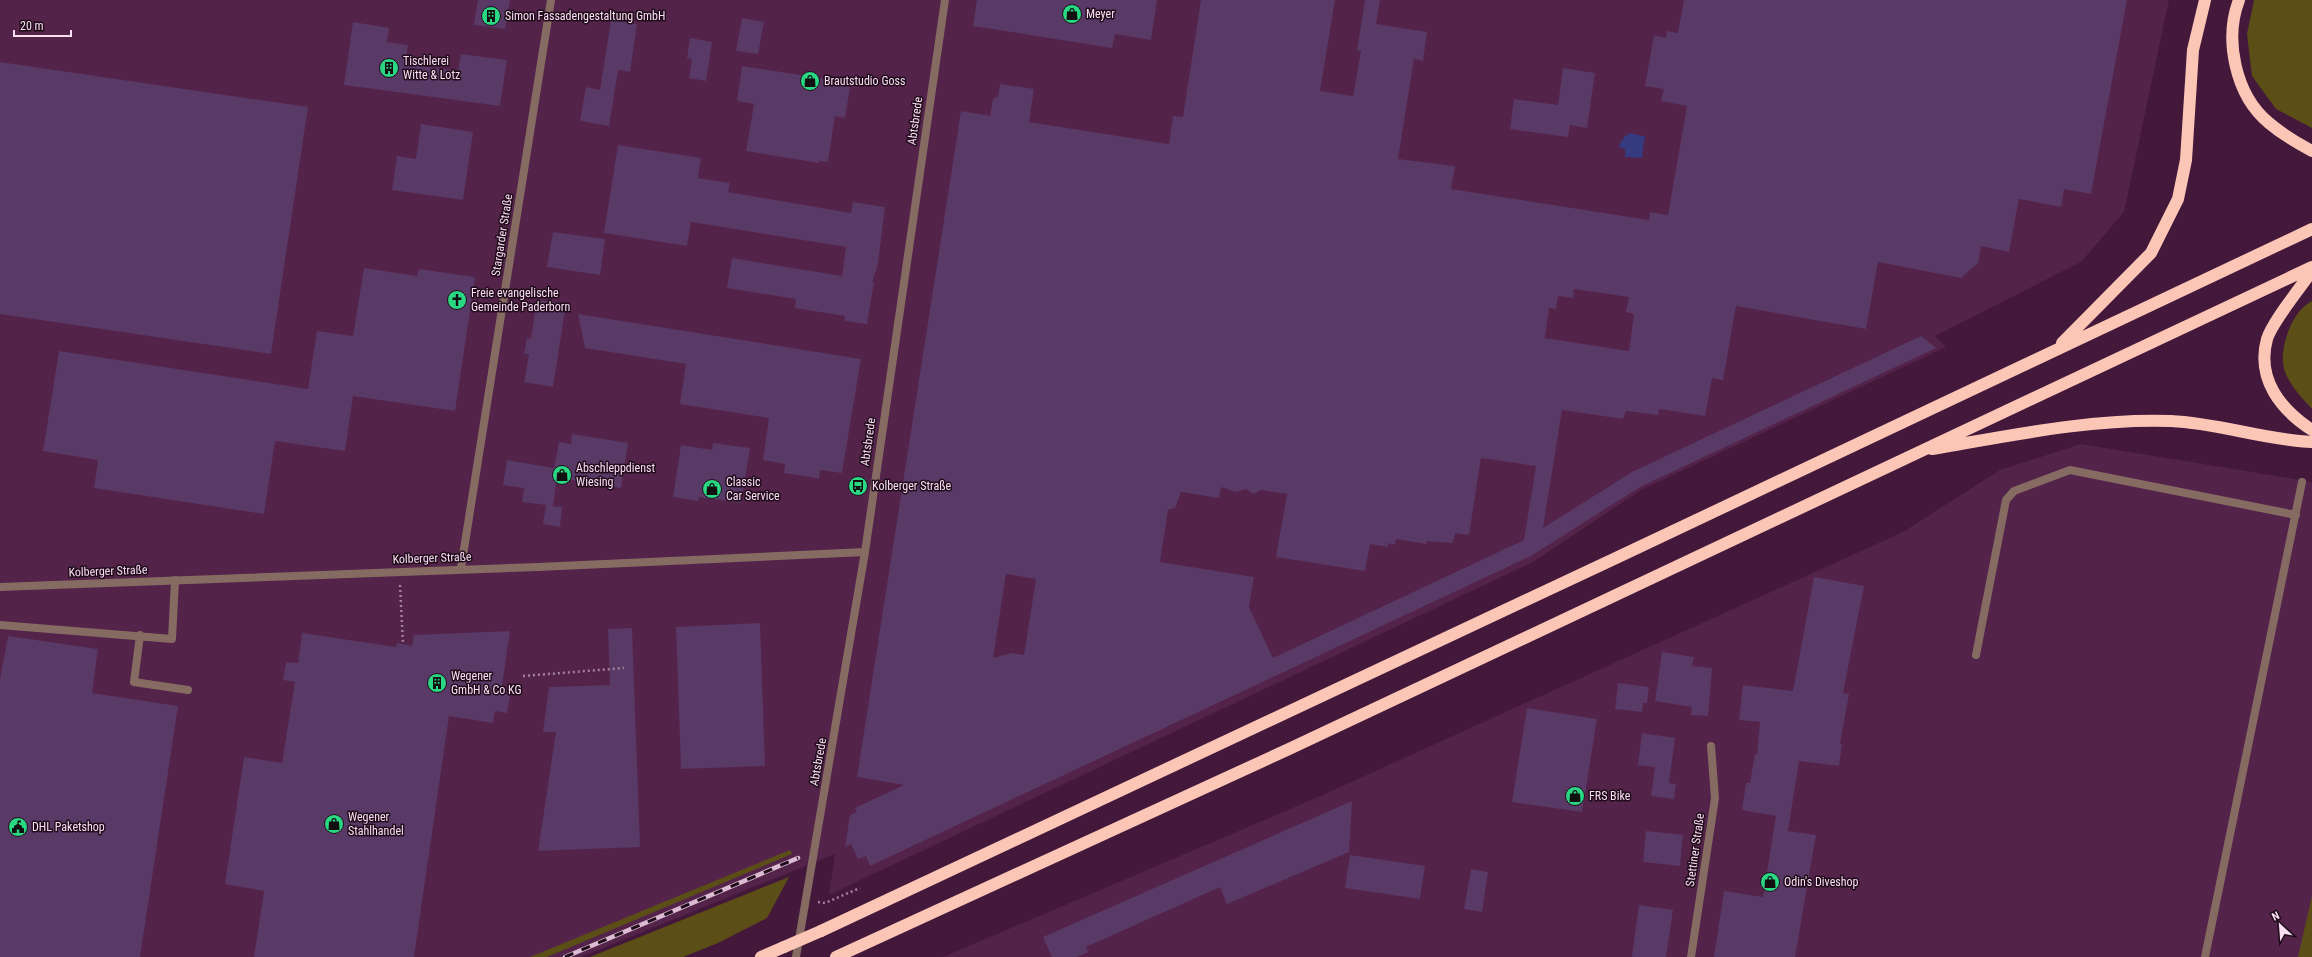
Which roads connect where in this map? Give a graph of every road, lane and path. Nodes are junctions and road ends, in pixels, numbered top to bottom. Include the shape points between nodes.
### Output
1 (551, 0) edge
2 (945, 0) edge
3 (2205, 0) edge
4 (2239, 0) edge
5 (2312, 151) edge
6 (2312, 229) edge
7 (2312, 267) edge
8 (2312, 271) edge
9 (2056, 350) junction
10 (2312, 430) edge
11 (2312, 442) edge
12 (1917, 452) junction
13 (2302, 482) dead end
14 (2296, 515) junction
15 (865, 552) junction
16 (461, 568) junction
17 (175, 580) junction
18 (0, 587) edge
19 (401, 604) dead end
20 (0, 625) edge
21 (140, 635) junction
22 (403, 644) dead end
23 (1976, 655) dead end
24 (624, 668) dead end
25 (523, 676) dead end
26 (188, 690) dead end
27 (1711, 746) dead end
28 (860, 888) dead end
29 (825, 903) dead end
30 (761, 957) edge
31 (796, 957) edge
32 (836, 957) edge
33 (1691, 957) edge
34 (2205, 957) edge

1 - 16 street, Stargarder Straße
2 - 15 street, Abtsbrede
3 - 9 highway via 2193,50 2186,160 2178,200 2151,254
4 - 5 highway via 2233,16 2232,48 2238,73 2251,102 2268,122
6 - 9 highway
7 - 12 highway
8 - 10 highway via 2267,338 2264,362 2272,388 2281,404
9 - 30 highway, bridge via 1609,562
11 - 12 highway via 2291,441 2230,428 2170,421 2105,424 2020,434
12 - 32 highway via 1296,746
13 - 14 street
14 - 23 street via 2070,470 2014,491 2006,500
14 - 34 street
15 - 16 street, Kolberger Straße via 538,567
15 - 31 street, Abtsbrede
16 - 17 street, Kolberger Straße
17 - 18 street, Kolberger Straße
17 - 21 street via 172,639
19 - 22 path
20 - 21 street
21 - 26 street via 134,682
24 - 25 path
27 - 33 street, Stettiner Straße via 1715,798
28 - 29 path

